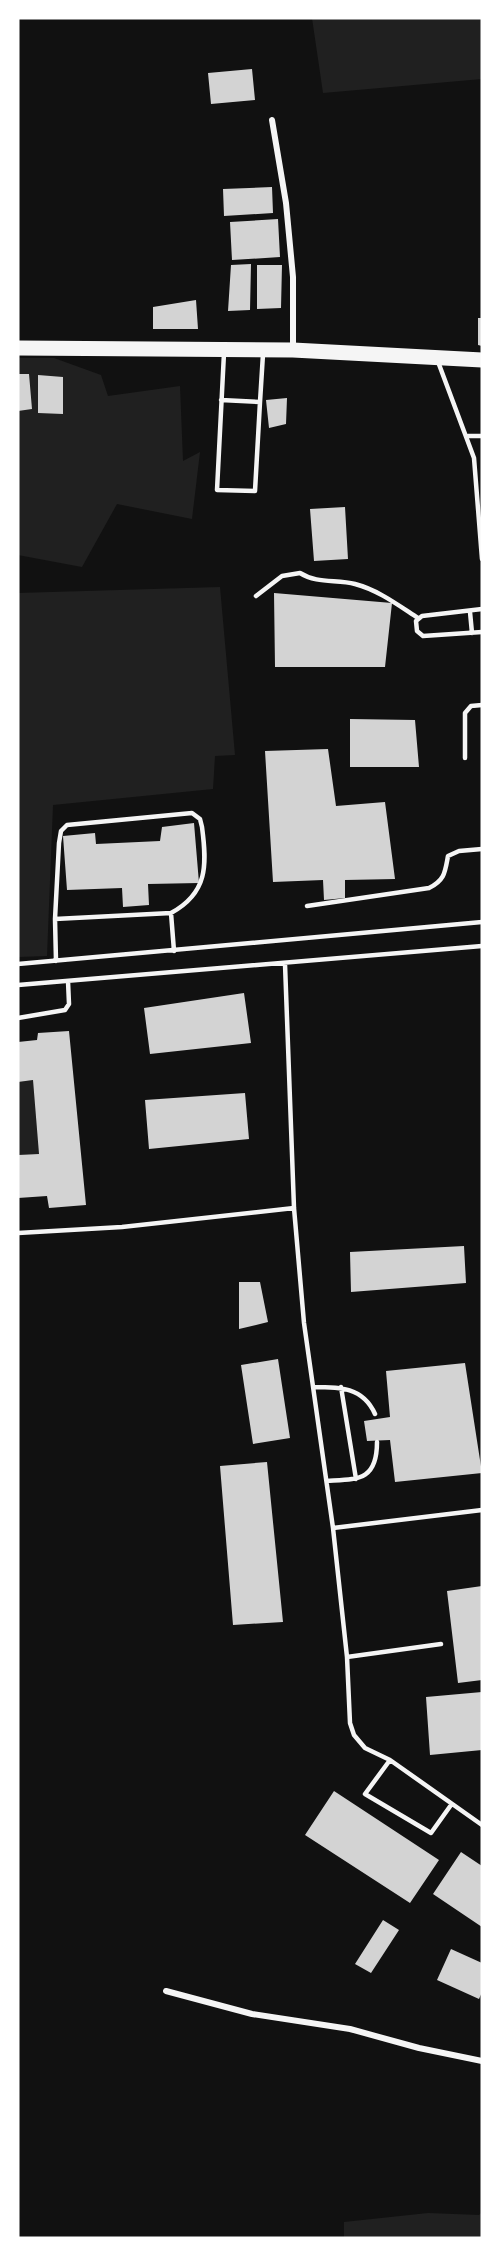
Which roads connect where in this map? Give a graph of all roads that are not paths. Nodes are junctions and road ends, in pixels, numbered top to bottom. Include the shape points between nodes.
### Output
1 (272, 120) dead end
2 (18, 348) edge
3 (224, 350) junction
4 (263, 350) junction
5 (293, 350) junction
6 (436, 359) junction
7 (482, 360) edge
8 (221, 400) junction
9 (260, 402) junction
10 (468, 435) junction
11 (482, 436) edge
12 (482, 559) edge
13 (256, 596) dead end
14 (482, 609) edge
15 (470, 612) junction
16 (418, 618) junction
17 (482, 632) edge
18 (472, 633) junction
19 (482, 705) edge
20 (465, 758) dead end
21 (482, 849) edge
22 (307, 906) dead end
23 (171, 913) junction
24 (55, 919) junction
25 (482, 922) edge
26 (482, 946) edge
27 (174, 951) junction
28 (56, 961) junction
29 (18, 964) edge
30 (285, 964) junction
31 (68, 981) junction
32 (18, 985) edge
33 (18, 1018) edge
34 (294, 1208) junction
35 (18, 1233) edge
36 (313, 1387) junction
37 (341, 1387) junction
38 (375, 1414) dead end
39 (377, 1442) dead end
40 (356, 1479) junction
41 (327, 1481) junction
42 (482, 1510) edge
43 (333, 1528) junction
44 (441, 1644) dead end
45 (347, 1658) junction
46 (390, 1760) junction
47 (451, 1805) junction
48 (482, 1825) edge
49 (166, 1991) dead end
50 (482, 2061) edge

1 - 5 street via 293,277
2 - 3 main road
3 - 4 main road
3 - 8 lane
4 - 5 main road
4 - 9 lane
5 - 6 main road
6 - 7 main road
6 - 10 lane
8 - 9 lane
8 - 9 lane via 217,490 255,491
10 - 11 lane
10 - 12 lane via 474,458
13 - 16 lane via 282,576 300,573 310,579 368,588
14 - 15 lane
15 - 16 lane
15 - 18 lane
16 - 18 lane via 417,631 423,636
17 - 18 lane
19 - 20 lane via 471,706 465,713
21 - 22 lane via 452,853 448,856 446,874 429,888
23 - 24 lane
23 - 24 lane via 196,894 202,880 202,826 192,813 67,825 61,831 59,843
23 - 27 lane
24 - 28 lane
25 - 27 lane
26 - 30 lane
27 - 28 lane
28 - 29 lane
30 - 31 lane
30 - 34 lane
31 - 32 lane
31 - 33 lane via 69,1004 65,1010
34 - 35 lane via 122,1227
34 - 36 lane
36 - 37 lane
36 - 41 lane
37 - 38 lane via 363,1395
37 - 40 lane
39 - 40 lane via 374,1466
40 - 41 lane
41 - 43 lane
42 - 43 lane
43 - 45 lane
44 - 45 lane
45 - 46 lane via 354,1735 365,1748
46 - 47 lane
46 - 47 lane via 365,1794 431,1833
47 - 48 lane
49 - 50 street via 252,2014 350,2029

